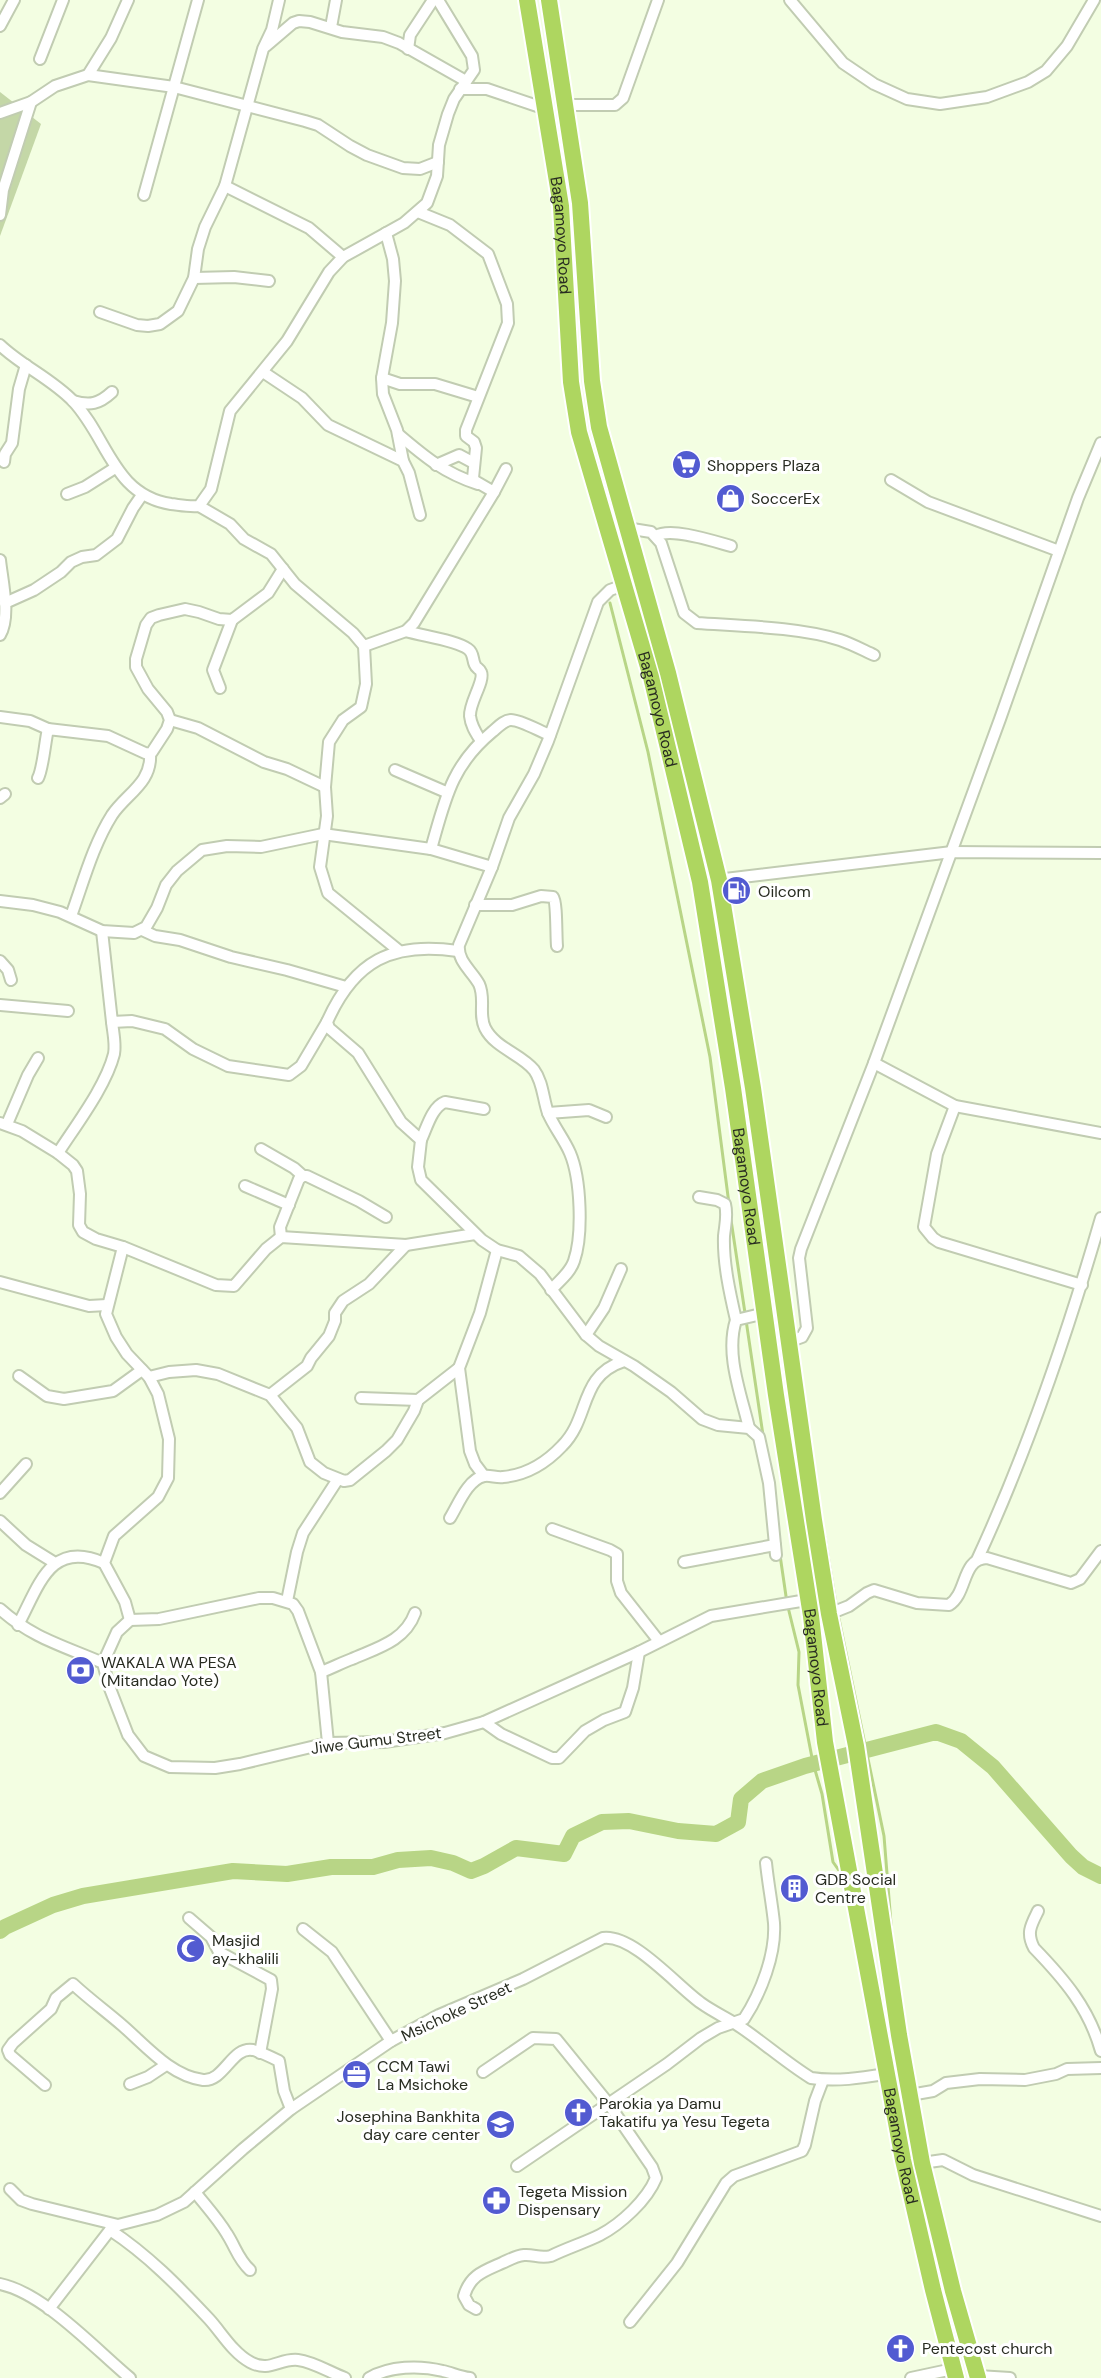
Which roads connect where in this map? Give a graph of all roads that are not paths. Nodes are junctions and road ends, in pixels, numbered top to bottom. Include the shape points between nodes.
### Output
1 (14, 0) edge
2 (63, 0) edge
3 (128, 0) edge
4 (198, 0) edge
5 (279, 0) edge
6 (336, 0) edge
7 (433, 0) edge
8 (438, 0) edge
9 (527, 0) edge
10 (549, 0) edge
11 (658, 0) edge
12 (790, 0) edge
13 (1094, 0) edge
14 (0, 26) edge
15 (331, 27) junction
16 (263, 49) junction
17 (408, 49) junction
18 (40, 59) dead end
19 (88, 75) junction
20 (463, 85) junction
21 (174, 87) junction
22 (31, 102) junction
23 (566, 105) junction
24 (246, 107) junction
25 (546, 109) junction
26 (0, 113) edge
27 (438, 162) junction
28 (225, 186) junction
29 (144, 195) dead end
30 (418, 212) junction
31 (0, 215) edge
32 (386, 233) junction
33 (343, 257) junction
34 (194, 278) junction
35 (270, 281) dead end
36 (100, 312) dead end
37 (0, 345) edge
38 (26, 365) junction
39 (263, 372) junction
40 (382, 378) junction
41 (112, 392) dead end
42 (478, 397) junction
43 (72, 400) junction
44 (398, 434) junction
45 (1101, 442) edge
46 (403, 461) junction
47 (4, 462) dead end
48 (474, 463) junction
49 (436, 465) junction
50 (115, 468) junction
51 (506, 469) dead end
52 (891, 480) dead end
53 (479, 484) junction
54 (494, 492) junction
55 (67, 494) dead end
56 (142, 495) junction
57 (199, 506) junction
58 (420, 515) dead end
59 (626, 528) junction
60 (656, 536) junction
61 (731, 546) dead end
62 (1059, 551) junction
63 (0, 560) edge
64 (283, 569) junction
65 (624, 585) junction
66 (5, 603) junction
67 (232, 620) junction
68 (406, 631) junction
69 (0, 635) edge
70 (364, 646) junction
71 (874, 655) dead end
72 (220, 688) dead end
73 (0, 717) edge
74 (170, 720) junction
75 (48, 729) junction
76 (550, 735) junction
77 (481, 741) junction
78 (150, 754) junction
79 (395, 770) dead end
80 (38, 778) dead end
81 (325, 787) junction
82 (446, 792) junction
83 (323, 834) junction
84 (431, 849) junction
85 (952, 852) junction
86 (1101, 853) edge
87 (492, 867) junction
88 (719, 879) junction
89 (700, 882) junction
90 (0, 901) edge
91 (475, 905) junction
92 (71, 916) junction
93 (142, 930) junction
94 (102, 931) junction
95 (557, 946) dead end
96 (398, 950) junction
97 (458, 951) junction
98 (0, 961) edge
99 (11, 980) dead end
100 (346, 987) junction
101 (0, 1005) edge
102 (68, 1011) dead end
103 (112, 1022) junction
104 (327, 1022) junction
105 (38, 1058) dead end
106 (874, 1063) junction
107 (955, 1106) junction
108 (484, 1109) dead end
109 (548, 1113) junction
110 (606, 1117) dead end
111 (4, 1123) edge
112 (1101, 1133) edge
113 (421, 1140) junction
114 (261, 1149) dead end
115 (58, 1153) junction
116 (303, 1176) junction
117 (245, 1186) dead end
118 (699, 1197) dead end
119 (289, 1205) junction
120 (386, 1216) dead end
121 (1101, 1218) edge
122 (475, 1234) junction
123 (281, 1237) junction
124 (406, 1245) junction
125 (123, 1247) junction
126 (498, 1250) junction
127 (621, 1269) dead end
128 (0, 1282) edge
129 (1082, 1285) junction
130 (551, 1290) junction
131 (106, 1305) junction
132 (765, 1313) junction
133 (736, 1320) junction
134 (586, 1335) junction
135 (788, 1342) junction
136 (624, 1361) junction
137 (459, 1368) junction
138 (145, 1374) junction
139 (19, 1376) dead end
140 (270, 1395) junction
141 (361, 1398) dead end
142 (418, 1400) junction
143 (749, 1428) junction
144 (26, 1464) dead end
145 (484, 1476) junction
146 (338, 1479) junction
147 (0, 1493) edge
148 (450, 1518) dead end
149 (0, 1521) edge
150 (552, 1529) dead end
151 (1101, 1551) edge
152 (977, 1560) junction
153 (684, 1562) dead end
154 (55, 1563) junction
155 (104, 1563) junction
156 (807, 1600) junction
157 (287, 1601) junction
158 (0, 1609) edge
159 (415, 1613) dead end
160 (829, 1614) junction
161 (130, 1620) junction
162 (18, 1625) junction
163 (658, 1640) junction
164 (639, 1652) junction
165 (103, 1663) junction
166 (321, 1672) junction
167 (484, 1722) junction
168 (328, 1743) junction
169 (766, 1863) dead end
170 (1038, 1911) dead end
171 (189, 1918) dead end
172 (303, 1929) dead end
173 (735, 2023) junction
174 (391, 2041) junction
175 (1101, 2050) edge
176 (260, 2053) junction
177 (166, 2065) junction
178 (1101, 2068) edge
179 (906, 2071) junction
180 (483, 2072) dead end
181 (887, 2073) junction
182 (823, 2080) junction
183 (130, 2084) dead end
184 (45, 2085) dead end
185 (910, 2095) junction
186 (608, 2103) junction
187 (291, 2109) junction
188 (922, 2163) junction
189 (517, 2166) dead end
190 (10, 2189) dead end
191 (195, 2192) junction
192 (1101, 2216) edge
193 (114, 2227) junction
194 (250, 2270) dead end
195 (0, 2284) edge
196 (49, 2309) junction
197 (476, 2309) dead end
198 (630, 2322) dead end
199 (955, 2373) edge
200 (978, 2377) edge
201 (130, 2378) edge
202 (345, 2378) edge
203 (369, 2378) edge
204 (465, 2378) edge
205 (911, 2378) edge
206 (1010, 2378) edge

1 - 14 street
2 - 18 street
3 - 19 street
4 - 21 street
5 - 16 street
6 - 15 street
7 - 17 street via 410,35
8 - 20 street via 472,56 474,70
9 - 25 highway, Bagamoyo Road
10 - 23 highway, Bagamoyo Road
11 - 23 street via 624,98 615,105
12 - 13 street via 843,63 874,84 907,99 940,104 987,98 1046,71 1067,46
15 - 16 street via 299,21
15 - 17 street via 383,37
16 - 24 street
17 - 20 street
19 - 21 street
19 - 22 street via 55,86
20 - 25 street
20 - 27 street via 448,114
21 - 24 street
21 - 29 street
22 - 26 street
22 - 31 street via 3,190
23 - 59 highway, Bagamoyo Road via 580,203 592,381 599,427
24 - 27 street via 318,125 350,146 403,168 420,169
24 - 28 street
25 - 65 highway, Bagamoyo Road via 561,206 571,382 591,476
27 - 30 street via 433,189
28 - 33 street via 309,228
28 - 34 street via 201,238
30 - 32 street
30 - 42 street via 450,225 488,254 507,303 508,323
32 - 33 street
32 - 40 street via 395,281
33 - 39 street
34 - 35 street
34 - 36 street via 178,311 160,324 137,325
37 - 38 street
38 - 43 street
38 - 47 street via 12,443
39 - 46 street via 302,398 328,425
39 - 57 street via 230,411 211,489
40 - 42 street via 400,384 435,384
40 - 44 street via 383,394
41 - 43 street via 92,405
42 - 48 street via 466,430 476,448
43 - 50 street
44 - 46 street
44 - 49 street
45 - 62 street
46 - 58 street
48 - 49 street via 459,455
48 - 53 street via 473,478
49 - 53 street
50 - 55 street via 85,488
50 - 56 street
51 - 54 street
52 - 62 street via 928,502
53 - 54 street
54 - 68 street via 437,589
56 - 57 street via 158,502
56 - 66 street via 117,539 96,555 71,562 34,590
57 - 64 street via 271,554
59 - 60 street via 646,530
59 - 88 highway, Bagamoyo Road via 668,673
60 - 61 street via 673,532
60 - 71 street via 666,553 684,613 691,621 810,633 840,640
62 - 85 street
63 - 66 street
64 - 67 street via 268,593
64 - 70 street
65 - 76 street via 610,590 598,602
65 - 89 highway, Bagamoyo Road via 651,677
66 - 69 street
67 - 72 street via 213,670
67 - 74 street via 185,609 151,618 146,625 136,667
68 - 70 street
68 - 77 street via 456,643 472,654 482,677 470,714
70 - 81 street via 363,699 329,742
73 - 75 street via 30,721
74 - 78 street
74 - 81 street via 198,728 264,762
75 - 78 street via 108,736
75 - 80 street
76 - 77 street via 512,720
76 - 87 street via 509,818
77 - 82 street
78 - 92 street via 147,776 112,815
79 - 82 street
81 - 83 street via 327,816
82 - 84 street
83 - 84 street
83 - 93 street via 261,847 221,846 202,850 166,885 151,920
83 - 96 street via 320,867 328,893
84 - 87 street
85 - 86 street
85 - 88 street
85 - 106 street
87 - 91 street
88 - 89 street
88 - 135 highway, Bagamoyo Road
89 - 132 highway, Bagamoyo Road
90 - 92 street
91 - 95 street via 512,905 541,896 553,897
91 - 97 street
92 - 94 street
93 - 94 street
93 - 100 street
94 - 103 street
96 - 97 street
96 - 100 street via 367,966
97 - 109 street via 482,991 486,1030 533,1069
98 - 99 street
100 - 104 street
101 - 102 street
103 - 104 street via 165,1029 193,1049 228,1066 289,1075 301,1066
103 - 115 street via 114,1052 110,1065
104 - 113 street via 333,1033 358,1053 401,1122
105 - 111 street
106 - 107 street
106 - 135 street via 801,1249 807,1332
107 - 112 street
107 - 129 street via 937,1154 924,1227 928,1233 939,1242
108 - 113 street via 441,1103
109 - 110 street via 589,1110
109 - 130 street via 575,1169 579,1215 574,1260
111 - 115 street
113 - 122 street via 421,1180
114 - 116 street
115 - 125 street via 77,1171 82,1232
116 - 119 street
116 - 120 street
117 - 119 street
118 - 133 street via 725,1204 728,1290
119 - 123 street via 280,1227
121 - 129 street
122 - 124 street
122 - 126 street
123 - 124 street
123 - 125 street via 234,1286 225,1287
124 - 140 street via 369,1284 343,1301 329,1336 307,1366
125 - 131 street
126 - 130 street via 527,1262
126 - 137 street
127 - 134 street via 604,1308
128 - 131 street via 89,1306
129 - 152 street via 1016,1471
130 - 134 street
131 - 138 street via 116,1337
132 - 133 street
132 - 156 highway, Bagamoyo Road
133 - 143 street via 733,1354
134 - 136 street
135 - 160 highway, Bagamoyo Road
136 - 143 street via 671,1392 702,1419
136 - 145 street via 608,1366 598,1376 573,1431 551,1456 533,1470 512,1477
137 - 142 street
137 - 145 street via 470,1451
138 - 139 street via 113,1391 64,1399 47,1395
138 - 140 street via 207,1372
138 - 155 street via 158,1394 169,1439 168,1478 158,1497 114,1536
140 - 146 street via 297,1428 310,1462
141 - 142 street
142 - 146 street via 397,1440 386,1451 350,1480
143 - 153 street via 759,1437 769,1483 775,1550
144 - 147 street
145 - 148 street via 463,1495
146 - 157 street via 303,1533
149 - 154 street via 26,1545
150 - 163 street via 617,1554 621,1593
151 - 152 street via 1080,1579 1071,1583 987,1558
152 - 160 street via 949,1605 917,1603 874,1590
154 - 155 street via 79,1555
154 - 162 street
155 - 161 street
156 - 163 street, Jiwe Gumu Street via 711,1616
156 - 181 highway, Bagamoyo Road via 825,1742
157 - 161 street via 259,1598 159,1619
157 - 166 street via 298,1611
158 - 162 street
159 - 166 street via 410,1625 393,1640
160 - 179 highway, Bagamoyo Road via 863,1789
161 - 165 street via 117,1632
162 - 165 street
163 - 164 street, Jiwe Gumu Street
164 - 167 street, Jiwe Gumu Street
164 - 167 street via 625,1712 580,1735 559,1758 501,1734
165 - 168 street, Jiwe Gumu Street via 128,1735 144,1756 170,1767 215,1768
166 - 168 street
167 - 168 street, Jiwe Gumu Street via 445,1733 384,1742
169 - 173 street via 773,1942 748,2012
170 - 175 street via 1029,1929 1030,1941 1072,1989 1092,2023
171 - 176 street via 211,1937 219,1952 271,1980
172 - 174 street via 332,1952
173 - 174 street, Msichoke Street via 699,2002 636,1950 611,1937 596,1940
173 - 182 street, Msichoke Street via 802,2073
173 - 186 street via 701,2038
174 - 187 street, Msichoke Street
176 - 177 street via 252,2050 241,2054 213,2079 204,2080
176 - 187 street via 279,2061
177 - 183 street
177 - 184 street via 74,1984 8,2050
178 - 185 street via 1067,2069 1025,2080 946,2083 933,2091
179 - 181 street, Msichoke Street
179 - 185 highway, Bagamoyo Road
180 - 186 street via 533,2038 556,2038
181 - 182 street, Msichoke Street
181 - 199 highway, Bagamoyo Road via 925,2257
182 - 198 street via 802,2151 734,2176 726,2183 677,2264
185 - 188 highway, Bagamoyo Road
186 - 189 street
186 - 197 street via 652,2167 656,2178 650,2192 602,2234 551,2256 526,2254 477,2274 464,2296
187 - 191 street, Msichoke Street
188 - 192 street via 943,2160 973,2175
188 - 200 highway, Bagamoyo Road
190 - 193 street via 21,2200
191 - 193 street, Msichoke Street via 174,2208
191 - 194 street via 226,2232 238,2259
193 - 196 street
193 - 202 street via 170,2278 242,2358 266,2367 302,2361
195 - 196 street via 11,2286
196 - 201 street
199 - 205 street
200 - 206 street
203 - 204 street via 399,2368 441,2370

